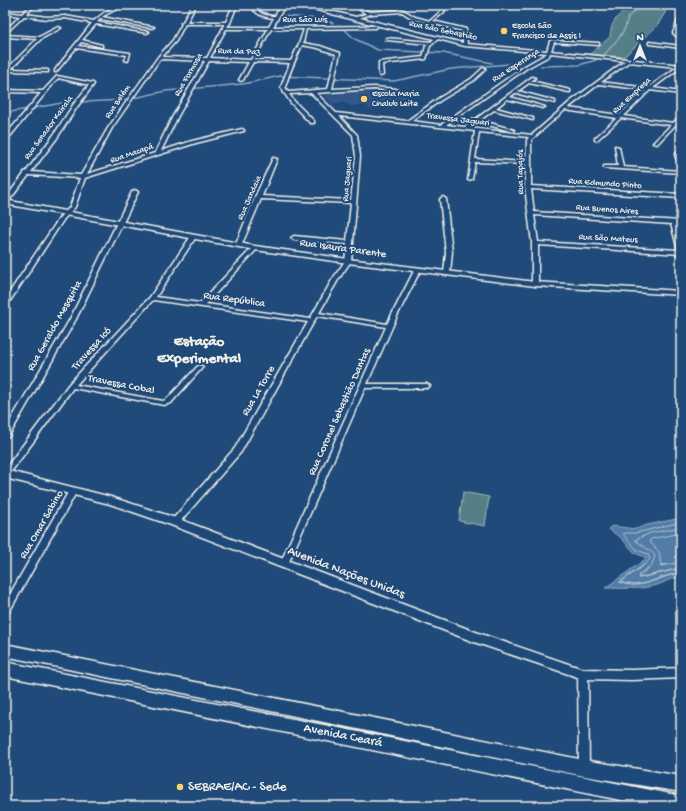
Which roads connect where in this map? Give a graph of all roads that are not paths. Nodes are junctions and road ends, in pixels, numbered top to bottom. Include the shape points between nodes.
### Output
1 (33, 5) edge
2 (123, 5) edge
3 (194, 5) edge
4 (235, 5) edge
5 (253, 5) edge
6 (283, 5) edge
7 (301, 5) edge
8 (356, 5) edge
9 (394, 5) edge
10 (444, 5) edge
11 (401, 10) junction
12 (5, 13) edge
13 (368, 14) junction
14 (23, 16) junction
15 (99, 18) junction
16 (275, 18) junction
17 (681, 18) edge
18 (355, 19) junction
19 (95, 22) junction
20 (430, 22) junction
21 (183, 23) junction
22 (228, 23) junction
23 (384, 26) junction
24 (152, 27) dead end
25 (59, 28) dead end
26 (225, 28) junction
27 (270, 28) junction
28 (305, 29) junction
29 (147, 32) dead end
30 (5, 33) edge
31 (5, 36) edge
32 (40, 38) junction
33 (386, 39) dead end
34 (436, 39) junction
35 (681, 39) edge
36 (80, 42) junction
37 (431, 43) junction
38 (650, 43) dead end
39 (301, 44) junction
40 (598, 44) dead end
41 (465, 45) junction
42 (75, 47) junction
43 (681, 47) edge
44 (130, 50) dead end
45 (550, 52) junction
46 (159, 58) junction
47 (207, 59) junction
48 (127, 60) dead end
49 (253, 60) junction
50 (629, 60) junction
51 (293, 62) junction
52 (60, 65) junction
53 (680, 66) edge
54 (484, 68) dead end
55 (7, 70) edge
56 (48, 71) junction
57 (56, 73) junction
58 (381, 75) dead end
59 (533, 78) dead end
60 (241, 80) dead end
61 (529, 82) junction
62 (598, 83) junction
63 (396, 90) dead end
64 (648, 90) junction
65 (5, 91) edge
66 (330, 91) junction
67 (569, 91) dead end
68 (44, 92) junction
69 (313, 92) junction
70 (516, 92) junction
71 (285, 93) junction
72 (681, 93) edge
73 (508, 98) junction
74 (554, 102) dead end
75 (543, 107) dead end
76 (493, 108) junction
77 (564, 109) junction
78 (335, 114) junction
79 (621, 116) junction
80 (681, 117) edge
81 (531, 119) dead end
82 (475, 120) junction
83 (409, 121) junction
84 (312, 122) dead end
85 (674, 124) junction
86 (442, 126) junction
87 (465, 129) junction
88 (242, 130) dead end
89 (477, 130) junction
90 (512, 131) dead end
91 (531, 136) junction
92 (5, 139) edge
93 (597, 140) dead end
94 (655, 143) dead end
95 (617, 147) dead end
96 (680, 152) edge
97 (157, 154) junction
98 (276, 159) dead end
99 (473, 160) junction
100 (528, 163) junction
101 (681, 165) edge
102 (606, 167) dead end
103 (621, 168) junction
104 (681, 172) edge
105 (26, 173) junction
106 (83, 178) junction
107 (470, 179) dead end
108 (528, 187) junction
109 (135, 192) dead end
110 (681, 196) edge
111 (258, 197) junction
112 (443, 199) dead end
113 (5, 202) edge
114 (354, 202) junction
115 (531, 213) junction
116 (66, 214) junction
117 (673, 223) junction
118 (119, 224) junction
119 (681, 224) edge
120 (193, 237) junction
121 (294, 238) dead end
122 (350, 243) junction
123 (534, 243) junction
124 (239, 244) junction
125 (255, 248) junction
126 (681, 252) edge
127 (348, 261) junction
128 (418, 269) junction
129 (447, 273) junction
130 (535, 284) junction
131 (681, 293) edge
132 (152, 298) junction
133 (5, 304) edge
134 (202, 306) junction
135 (314, 318) junction
136 (390, 326) junction
137 (200, 367) dead end
138 (71, 386) junction
139 (363, 386) junction
140 (427, 386) dead end
141 (5, 436) edge
142 (5, 474) edge
143 (74, 491) junction
144 (175, 522) junction
145 (284, 564) junction
146 (5, 611) edge
147 (5, 650) edge
148 (5, 669) edge
149 (681, 673) edge
150 (583, 674) junction
151 (584, 768) junction
152 (681, 784) edge
153 (681, 804) edge

1 - 14 street
2 - 15 street
3 - 21 street, Rua Belém
4 - 22 street, Rua Formosa
5 - 16 street via 261,15
6 - 16 street
7 - 18 street, Rua São Sebastião
8 - 13 street
9 - 11 street
10 - 20 street via 443,11
11 - 13 street
11 - 20 street via 409,16
12 - 14 street
13 - 18 street
14 - 19 street via 65,17
14 - 30 street
15 - 19 street
15 - 24 street
16 - 27 street
17 - 35 street via 675,33
18 - 23 street, Rua São Sebastião
19 - 29 street
19 - 36 street
20 - 41 street via 465,30
21 - 22 street
21 - 46 street, Rua Belém via 175,40
22 - 26 street, Rua Formosa
23 - 28 street, Rua São Luís
23 - 34 street, Rua São Sebastião
25 - 32 street
26 - 27 street, Rua São Luís
26 - 47 street, Rua Formosa
27 - 28 street, Rua São Luís
27 - 49 street
28 - 39 street
31 - 32 street
32 - 55 street
33 - 37 street
34 - 37 street
34 - 41 street, Rua São Sebastião
36 - 42 street
36 - 44 street
37 - 58 street via 423,59 379,63
38 - 43 street
39 - 51 street
39 - 66 street via 337,52
40 - 45 street, Rua Esperança via 555,40
41 - 45 street, Rua São Sebastião
42 - 48 street via 129,54
42 - 52 street
45 - 50 street, Rua São Sebastião
45 - 86 street, Rua Esperança
46 - 47 street, Rua da Paz
46 - 106 street, Rua Belém via 129,100
47 - 49 street, Rua da Paz
47 - 97 street, Rua Formosa
49 - 51 street, Rua da Paz
49 - 60 street
50 - 53 street, Rua São Sebastião
50 - 62 street, Rua Tapajós
51 - 71 street via 283,87
52 - 56 street
52 - 57 street
53 - 64 street, Rua Empresa
54 - 83 street via 472,80 440,98
55 - 56 street
56 - 57 street
57 - 68 street
57 - 105 street, Rua Senador Kairala via 92,84
59 - 61 street
61 - 67 street
61 - 70 street
62 - 64 street
62 - 77 street, Rua Tapajós
63 - 66 street via 374,88
64 - 72 street
64 - 79 street, Rua Empresa
65 - 68 street
66 - 69 street
68 - 92 street
69 - 71 street
69 - 78 street, Rua Jaguari
70 - 73 street
70 - 74 street
71 - 84 street
73 - 75 street
73 - 76 street
76 - 81 street
76 - 82 street
77 - 79 street
77 - 91 street, Rua Tapajós
78 - 83 street, Travessa Jaguari
78 - 114 street, Rua Jaguari via 351,130 356,140 358,156
79 - 85 street
79 - 93 street, Rua Empresa
80 - 85 street
82 - 87 street
82 - 90 street
83 - 86 street, Travessa Jaguari
85 - 94 street
86 - 87 street, Travessa Jaguari
87 - 89 street, Travessa Jaguari
88 - 97 street, Rua Macapá
89 - 91 street, Travessa Jaguari
89 - 99 street
91 - 100 street, Rua Tapajós via 528,144
95 - 103 street
96 - 101 street via 677,156
97 - 106 street, Rua Macapá
98 - 111 street, Rua Jandaia
99 - 100 street
99 - 107 street
100 - 108 street, Rua Tapajós
102 - 103 street
103 - 104 street
105 - 106 street, Rua Macapá
105 - 113 street, Rua Senador Kairala
106 - 116 street, Rua Belém via 72,207
108 - 110 street, Rua Edmundo Pinto
108 - 115 street, Rua Tapajós
109 - 118 street, Rua Geraldo Mesquita
111 - 114 street
111 - 124 street, Rua Jandaia
112 - 129 street via 449,252
113 - 116 street, Rua Isaura Parente
114 - 122 street, Rua Jaguari
115 - 117 street, Rua Buenos Aires
115 - 123 street, Rua Tapajós
116 - 118 street, Rua Isaura Parente
116 - 133 street, Rua Belém
117 - 119 street, Rua Buenos Aires
117 - 126 street
118 - 120 street, Rua Isaura Parente
118 - 141 street, Rua Geraldo Mesquita via 73,319
120 - 124 street, Rua Isaura Parente
120 - 132 street, Travessa Icó
121 - 122 street
122 - 127 street, Rua Jaguari
123 - 126 street, Rua São Mateus
123 - 130 street, Rua Tapajós
124 - 125 street, Rua Isaura Parente
125 - 127 street, Rua Isaura Parente
125 - 134 street
127 - 128 street, Rua Isaura Parente
127 - 135 street, Rua La Torre
128 - 129 street, Rua Isaura Parente
128 - 136 street, Rua Coronel Sebastião Dantas
129 - 130 street, Rua Isaura Parente
130 - 131 street, Rua Isaura Parente
132 - 134 street, Rua República
132 - 138 street, Travessa Icó
134 - 135 street, Rua República
135 - 136 street, Rua República
135 - 144 street, Rua La Torre via 233,457
136 - 139 street, Rua Coronel Sebastião Dantas
137 - 138 street, Travessa Cobal via 164,404
138 - 142 street, Travessa Icó
139 - 140 street
139 - 145 street, Rua Coronel Sebastião Dantas
142 - 143 street, Avenida Nações Unidas
143 - 144 street, Avenida Nações Unidas
143 - 146 street, Rua Omar Sabino
144 - 145 street, Avenida Nações Unidas
145 - 150 street, Avenida Nações Unidas via 478,638
147 - 151 main road, Avenida Ceará
148 - 153 main road, Avenida Ceará
149 - 150 street, Avenida Nações Unidas
150 - 151 street
151 - 152 main road, Avenida Ceará

